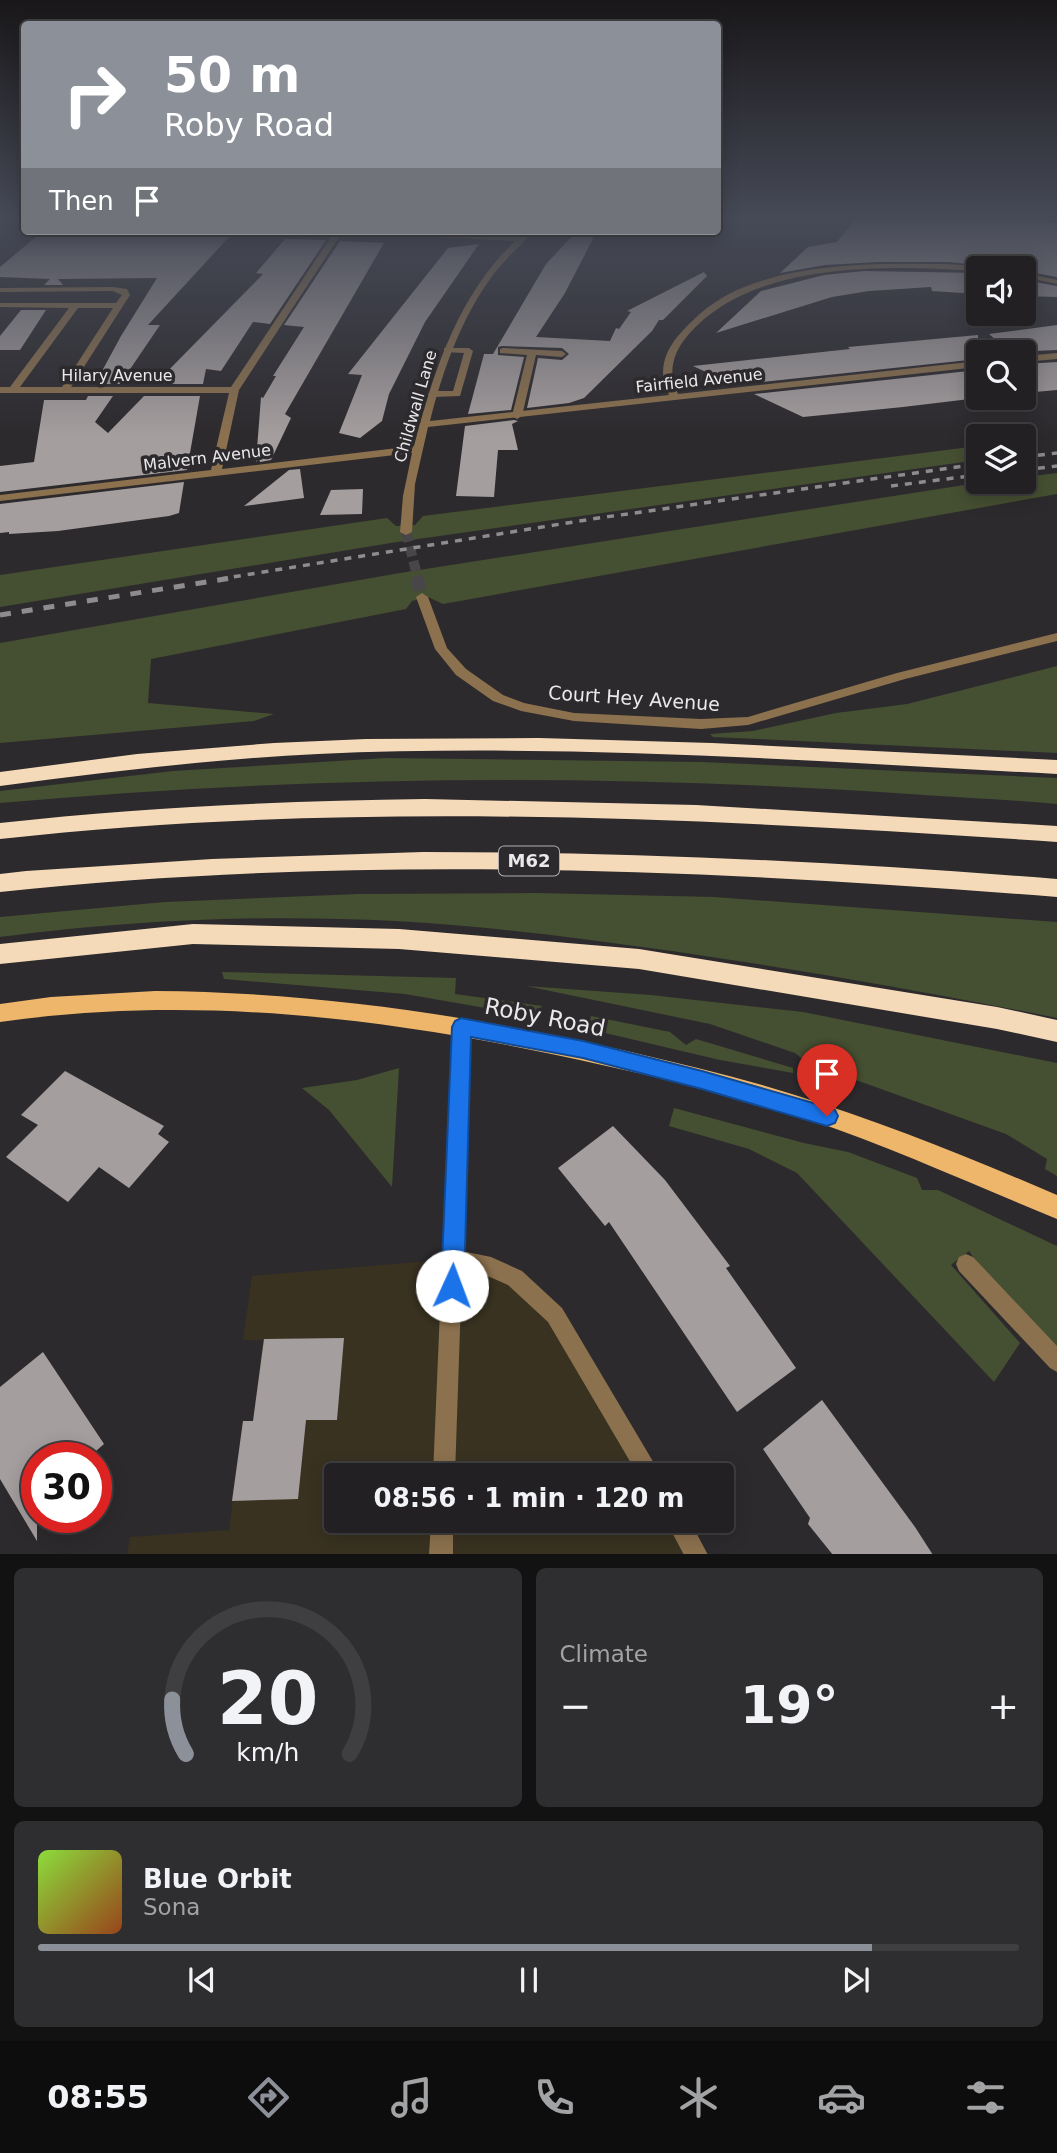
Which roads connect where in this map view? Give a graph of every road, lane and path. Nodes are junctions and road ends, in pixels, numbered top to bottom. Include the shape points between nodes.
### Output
1 (124, 292) edge
2 (299, 292) edge
3 (480, 292) edge
4 (747, 292) edge
5 (0, 305) edge
6 (75, 306) junction
7 (119, 306) junction
8 (447, 350) junction
9 (503, 351) dead end
10 (532, 353) junction
11 (562, 354) dead end
12 (1057, 356) edge
13 (1036, 358) edge
14 (966, 365) edge
15 (0, 390) edge
16 (13, 390) junction
17 (64, 390) junction
18 (234, 390) junction
19 (432, 394) junction
20 (675, 398) junction
21 (517, 416) junction
22 (424, 425) junction
23 (418, 449) junction
24 (216, 471) junction
25 (0, 498) edge
26 (406, 532) tunnel mouth
27 (422, 597) tunnel mouth
28 (1057, 637) edge
29 (1057, 766) edge
30 (0, 779) edge
31 (0, 831) edge
32 (1057, 834) edge
33 (0, 883) edge
34 (1057, 888) edge
35 (0, 954) edge
36 (0, 1013) edge
37 (461, 1027) junction
38 (1057, 1031) edge
39 (1057, 1207) edge
40 (454, 1259) junction
41 (966, 1264) dead end
42 (1057, 1361) edge
43 (445, 1463) edge
44 (643, 1463) edge
45 (441, 1533) edge
46 (684, 1533) edge
47 (440, 1554) edge
48 (695, 1554) edge

1 - 7 street
2 - 18 street
3 - 8 street, Childwall Lane
4 - 20 street via 694,321 677,341 666,373
5 - 6 street
6 - 7 street
6 - 16 street
7 - 17 street
8 - 19 street, Childwall Lane
8 - 19 street via 469,351 457,394
9 - 10 street
10 - 11 street
10 - 21 street
12 - 13 street
14 - 20 street, Fairfield Avenue
15 - 16 street, Hilary Avenue
16 - 17 street, Hilary Avenue
17 - 18 street, Hilary Avenue
18 - 24 street
19 - 22 street, Childwall Lane
20 - 21 street, Fairfield Avenue
21 - 22 street, Fairfield Avenue
22 - 23 street, Childwall Lane
23 - 24 street, Malvern Avenue
23 - 26 street, Childwall Lane via 406,504
24 - 25 street, Malvern Avenue
27 - 28 street, Court Hey Avenue via 441,649 461,673 498,698 521,707 574,717 701,724 748,721
29 - 30 highway via 528,745 377,746 224,754
31 - 32 highway via 333,808 597,808
33 - 34 highway, M62 via 332,861 612,861 881,873
35 - 38 highway via 193,933 399,939 639,959
36 - 37 main road, Roby Road via 71,1003 214,1000 360,1012
37 - 39 main road, Roby Road via 583,1049 806,1108 959,1164
37 - 40 street
40 - 43 street
40 - 44 street via 516,1278 555,1315
41 - 42 street
45 - 47 street
46 - 48 street

